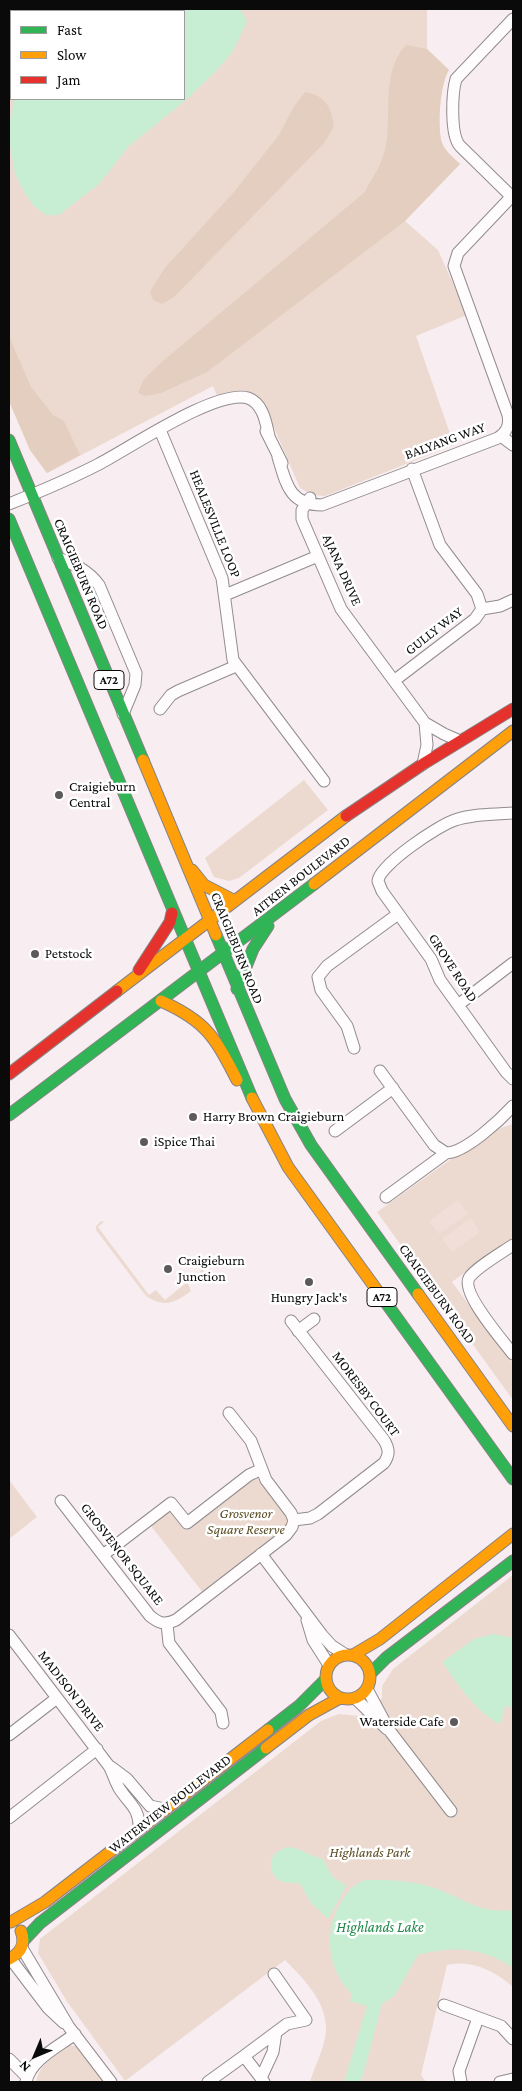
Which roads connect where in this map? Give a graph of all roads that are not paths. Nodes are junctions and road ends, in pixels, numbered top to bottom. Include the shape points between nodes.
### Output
1 (513, 19) edge
2 (513, 196) edge
3 (160, 430) junction
4 (507, 434) edge
5 (9, 440) edge
6 (513, 445) edge
7 (412, 469) junction
8 (32, 495) junction
9 (308, 502) junction
10 (9, 504) edge
11 (9, 518) edge
12 (9, 537) edge
13 (318, 556) junction
14 (58, 558) junction
15 (225, 595) junction
16 (513, 600) edge
17 (482, 609) junction
18 (47, 610) junction
19 (236, 666) junction
20 (394, 680) junction
21 (160, 709) dead end
22 (513, 709) edge
23 (123, 714) junction
24 (425, 723) junction
25 (513, 731) edge
26 (460, 741) junction
27 (423, 764) junction
28 (324, 781) dead end
29 (513, 812) edge
30 (184, 860) junction
31 (234, 901) junction
32 (172, 913) junction
33 (398, 914) junction
34 (274, 915) junction
35 (210, 920) junction
36 (185, 939) junction
37 (223, 954) junction
38 (513, 963) edge
39 (200, 972) junction
40 (134, 978) junction
41 (237, 989) junction
42 (161, 1001) junction
43 (458, 1005) junction
44 (354, 1048) dead end
45 (380, 1070) dead end
46 (9, 1074) edge
47 (509, 1075) edge
48 (513, 1087) edge
49 (394, 1088) junction
50 (513, 1106) edge
51 (258, 1110) junction
52 (9, 1115) edge
53 (513, 1116) edge
54 (499, 1121) junction
55 (335, 1131) dead end
56 (446, 1154) junction
57 (386, 1197) dead end
58 (513, 1245) edge
59 (314, 1319) dead end
60 (291, 1321) dead end
61 (298, 1331) junction
62 (513, 1354) edge
63 (228, 1413) dead end
64 (513, 1426) edge
65 (260, 1470) junction
66 (513, 1479) edge
67 (61, 1501) dead end
68 (294, 1520) junction
69 (513, 1534) edge
70 (261, 1554) junction
71 (103, 1555) junction
72 (513, 1560) edge
73 (306, 1613) junction
74 (167, 1624) junction
75 (9, 1635) edge
76 (350, 1655) junction
77 (328, 1665) junction
78 (370, 1674) junction
79 (325, 1680) junction
80 (367, 1689) junction
81 (57, 1698) junction
82 (340, 1698) junction
83 (355, 1698) junction
84 (224, 1723) dead end
85 (389, 1730) junction
86 (9, 1736) edge
87 (97, 1749) junction
88 (109, 1766) junction
89 (165, 1809) junction
90 (451, 1811) dead end
91 (9, 1818) edge
92 (139, 1829) junction
93 (10, 1922) edge
94 (23, 1944) junction
95 (9, 1958) edge
96 (274, 1974) dead end
97 (444, 2005) dead end
98 (478, 2018) junction
99 (72, 2031) junction
100 (276, 2032) junction
101 (513, 2039) edge
102 (244, 2056) junction
103 (9, 2059) edge
104 (27, 2079) edge
105 (513, 2079) edge
106 (262, 2080) edge
107 (111, 2082) edge
108 (208, 2082) edge
109 (461, 2082) edge
110 (500, 2082) edge

1 - 2 street via 456,79 453,132 460,146
2 - 4 street via 458,253 454,266 508,414
3 - 8 street via 102,463
3 - 9 street via 195,410 219,403 251,407 297,490
3 - 15 street, HEALESVILLE LOOP via 222,578
4 - 6 street
4 - 7 street, BALYANG WAY
5 - 8 main road, CRAIGIEBURN ROAD / A72
7 - 9 street, BALYANG WAY via 337,497
7 - 17 street, GULLY WAY via 440,545 477,594
8 - 10 street
8 - 14 main road, CRAIGIEBURN ROAD / A72
9 - 13 street, AJANA DRIVE via 305,524
11 - 18 main road, A72
12 - 18 main road
13 - 15 street
13 - 20 street, AJANA DRIVE via 341,609
14 - 23 main road, CRAIGIEBURN ROAD / A72
14 - 23 street via 86,571 99,585 136,674
15 - 19 street, HEALESVILLE LOOP via 230,647
16 - 17 street
17 - 20 street, GULLY WAY via 475,619
18 - 32 main road, A72 via 110,756
19 - 21 street via 178,690
19 - 28 street, HEALESVILLE LOOP
20 - 24 street, AJANA DRIVE
22 - 26 main road, AITKEN BOULEVARD
23 - 30 main road, CRAIGIEBURN ROAD / A72
24 - 26 street, AJANA DRIVE
24 - 27 street via 428,745
25 - 34 main road, AITKEN BOULEVARD
26 - 27 main road, AITKEN BOULEVARD
27 - 31 main road, AITKEN BOULEVARD via 354,810
29 - 33 street, GROVE ROAD via 446,823 383,869 378,877 379,886
30 - 31 main road via 204,885
30 - 35 main road, CRAIGIEBURN ROAD / A72
31 - 35 main road, AITKEN BOULEVARD
32 - 36 main road, A72
32 - 40 main road via 170,922
33 - 43 street, GROVE ROAD via 427,953 440,980
33 - 44 street via 327,966 318,977 321,990 347,1026
34 - 37 main road, AITKEN BOULEVARD
34 - 41 main road via 253,949
35 - 36 main road, AITKEN BOULEVARD
35 - 37 main road, CRAIGIEBURN ROAD / A72
36 - 39 main road, A72
36 - 40 main road, AITKEN BOULEVARD
37 - 39 main road, AITKEN BOULEVARD
37 - 41 main road, CRAIGIEBURN ROAD / A72
38 - 43 street
39 - 42 main road, AITKEN BOULEVARD
39 - 51 main road, A72
40 - 46 main road, AITKEN BOULEVARD
41 - 64 main road, CRAIGIEBURN ROAD / A72 via 285,1099 307,1138
42 - 51 main road via 201,1021 212,1034 240,1087
42 - 52 main road, AITKEN BOULEVARD
43 - 47 street, GROVE ROAD
45 - 49 street
47 - 48 street, GROVE ROAD
49 - 55 street
49 - 56 street via 434,1145
50 - 54 street
51 - 66 main road, A72 via 288,1167
53 - 54 street
54 - 56 street via 456,1151
56 - 57 street
58 - 62 street via 471,1276 468,1286 477,1305
59 - 61 street
60 - 61 street, MORESBY COURT
61 - 68 street, MORESBY COURT via 389,1450 384,1463 318,1514
63 - 65 street via 251,1441
65 - 68 street
65 - 71 street via 187,1523 171,1503
67 - 71 street, GROSVENOR SQUARE
68 - 70 street, GROSVENOR SQUARE via 286,1535
69 - 76 main road via 380,1639
70 - 73 street
70 - 74 street, GROSVENOR SQUARE
71 - 74 street, GROSVENOR SQUARE via 150,1616
72 - 78 main road via 386,1658
73 - 76 street via 332,1646
73 - 77 street via 312,1640
74 - 84 street via 169,1644 221,1712
75 - 81 street, MADISON DRIVE
76 - 77 main road
76 - 78 main road via 364,1662
77 - 79 main road
78 - 80 main road
79 - 82 main road via 330,1691
79 - 89 main road, WATERVIEW BOULEVARD via 299,1706
80 - 83 main road
80 - 85 street
81 - 86 street
81 - 87 street, MADISON DRIVE
82 - 83 main road
82 - 94 main road, WATERVIEW BOULEVARD via 309,1715 40,1923
83 - 85 street
85 - 90 street
87 - 88 street, MADISON DRIVE
87 - 91 street
88 - 89 street, MADISON DRIVE via 127,1779 150,1806
88 - 92 street, MADISON DRIVE via 119,1787 137,1810
89 - 92 main road, WATERVIEW BOULEVARD
92 - 93 main road, WATERVIEW BOULEVARD via 45,1902
93 - 94 main road via 20,1929
94 - 95 main road, WATERVIEW BOULEVARD
94 - 99 street
95 - 99 street via 48,2008
96 - 100 street via 306,2020 292,2022
97 - 98 street
98 - 101 street via 501,2026
98 - 109 street via 459,2071
99 - 104 street via 37,2063
99 - 107 street
100 - 102 street
100 - 106 street via 273,2052
102 - 106 street
102 - 108 street
103 - 104 street
105 - 110 street

